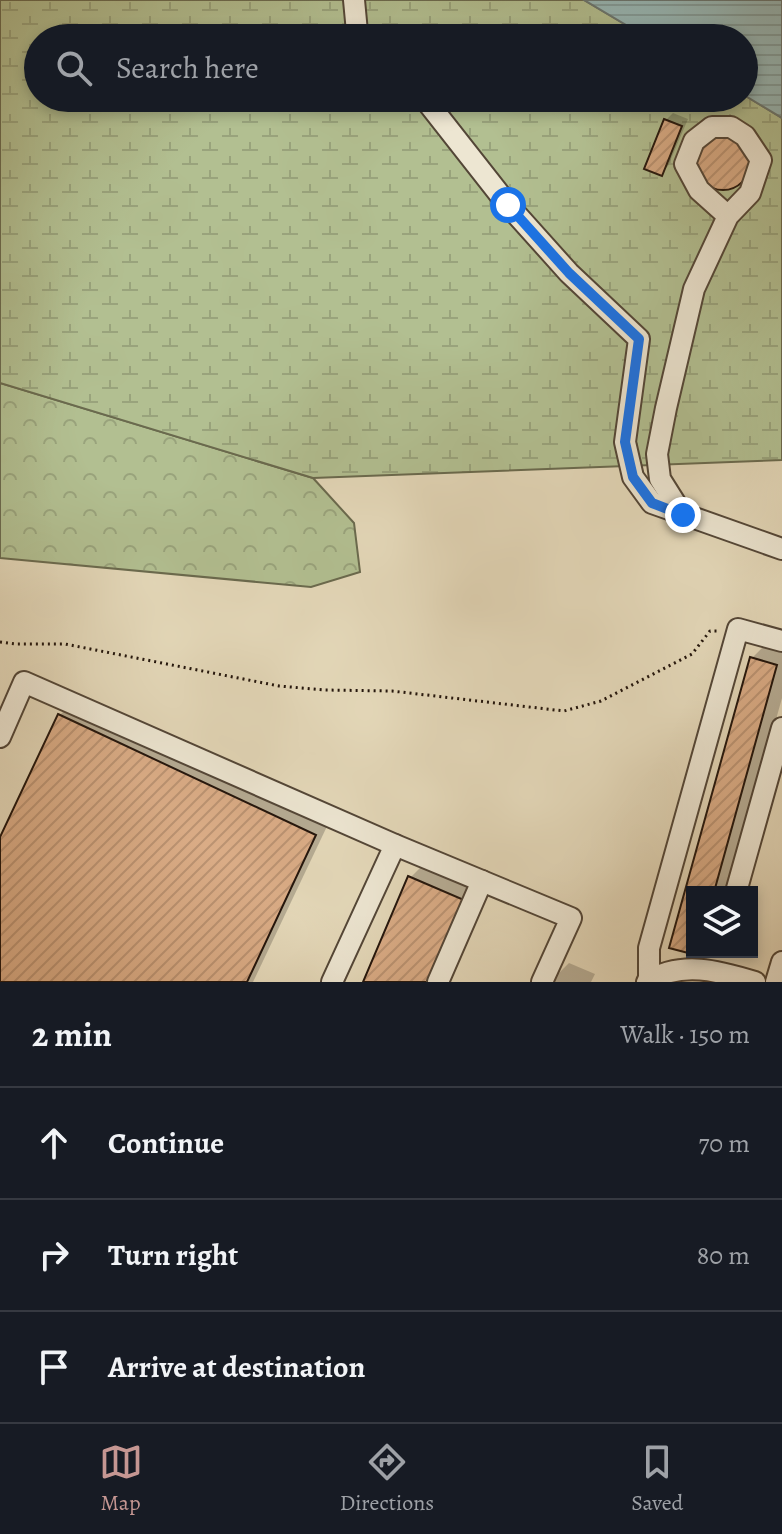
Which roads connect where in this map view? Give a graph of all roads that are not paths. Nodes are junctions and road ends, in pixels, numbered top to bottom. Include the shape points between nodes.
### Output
1 (354, 0) edge
2 (356, 24) edge
3 (435, 112) edge
4 (728, 216) dead end
5 (683, 515) junction
6 (782, 549) edge
7 (782, 641) edge
8 (782, 728) edge
9 (0, 737) edge
10 (395, 845) junction
11 (482, 881) junction
12 (738, 886) edge
13 (717, 961) edge
14 (782, 962) edge
15 (648, 981) edge
16 (332, 982) edge
17 (438, 982) edge
18 (542, 982) edge
19 (755, 982) edge
20 (776, 982) edge

1 - 2 street
3 - 5 street via 569,273 639,339 625,442 633,477 652,503
4 - 5 street via 694,289 657,454 660,479
5 - 6 street
7 - 15 street via 738,629 649,948
8 - 12 street
9 - 10 street via 24,682
10 - 11 street
10 - 16 street
11 - 17 street
11 - 18 street via 571,918
13 - 15 street
13 - 19 street
14 - 20 street

